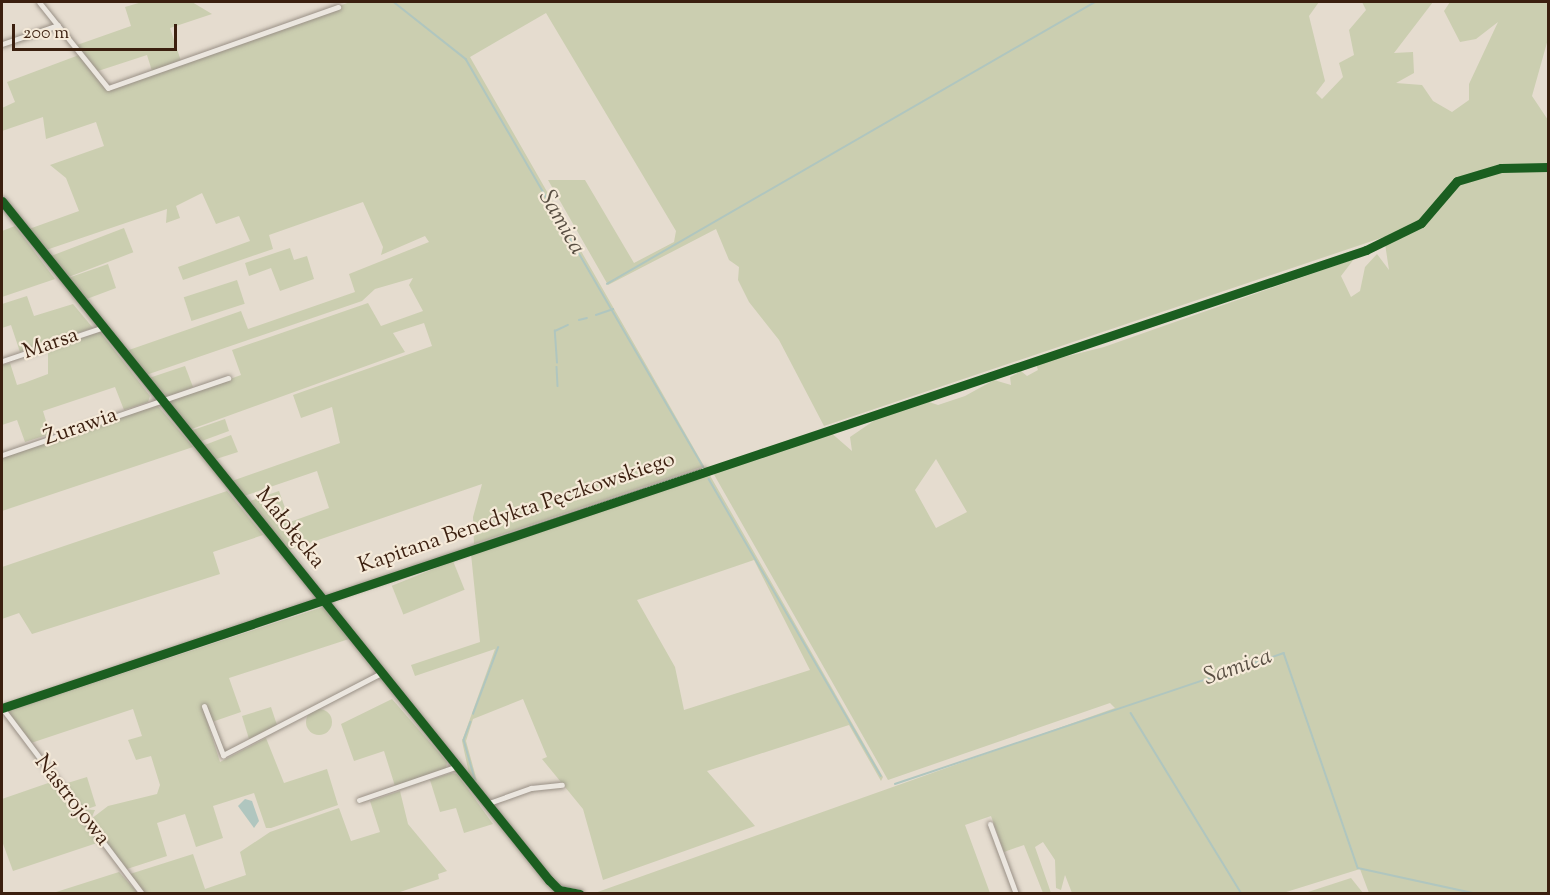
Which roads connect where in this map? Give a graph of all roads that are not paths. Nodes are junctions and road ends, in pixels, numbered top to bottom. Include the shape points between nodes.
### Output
1 (39, 2) edge
2 (338, 7) dead end
3 (58, 25) junction
4 (2, 44) edge
5 (2, 201) edge
6 (101, 328) junction
7 (2, 362) edge
8 (228, 378) dead end
9 (160, 401) junction
10 (2, 455) edge
11 (704, 470) dead end
12 (323, 603) junction
13 (379, 674) junction
14 (204, 706) dead end
15 (2, 708) edge
16 (455, 767) junction
17 (562, 785) dead end
18 (359, 800) dead end
19 (486, 805) junction
20 (990, 824) dead end
21 (564, 893) edge
22 (142, 894) edge
23 (580, 894) edge
24 (1016, 894) edge

1 - 3 street
2 - 3 street via 111,88
3 - 4 street
5 - 6 street, Małołęcka
6 - 7 street, Marsa
6 - 9 street, Małołęcka
8 - 9 street, Żurawia
9 - 10 street, Żurawia
9 - 12 street, Małołęcka
11 - 12 street, Kapitana Benedykta Pęczkowskiego
12 - 13 street, Małołęcka
12 - 15 street, Kapitana Benedykta Pęczkowskiego
13 - 14 street via 223,755
13 - 16 street, Małołęcka
15 - 22 street, Nastrojowa
16 - 18 street
16 - 19 street, Małołęcka
17 - 19 street via 531,788
19 - 21 street, Małołęcka
20 - 24 street
21 - 23 street, Małołęcka

